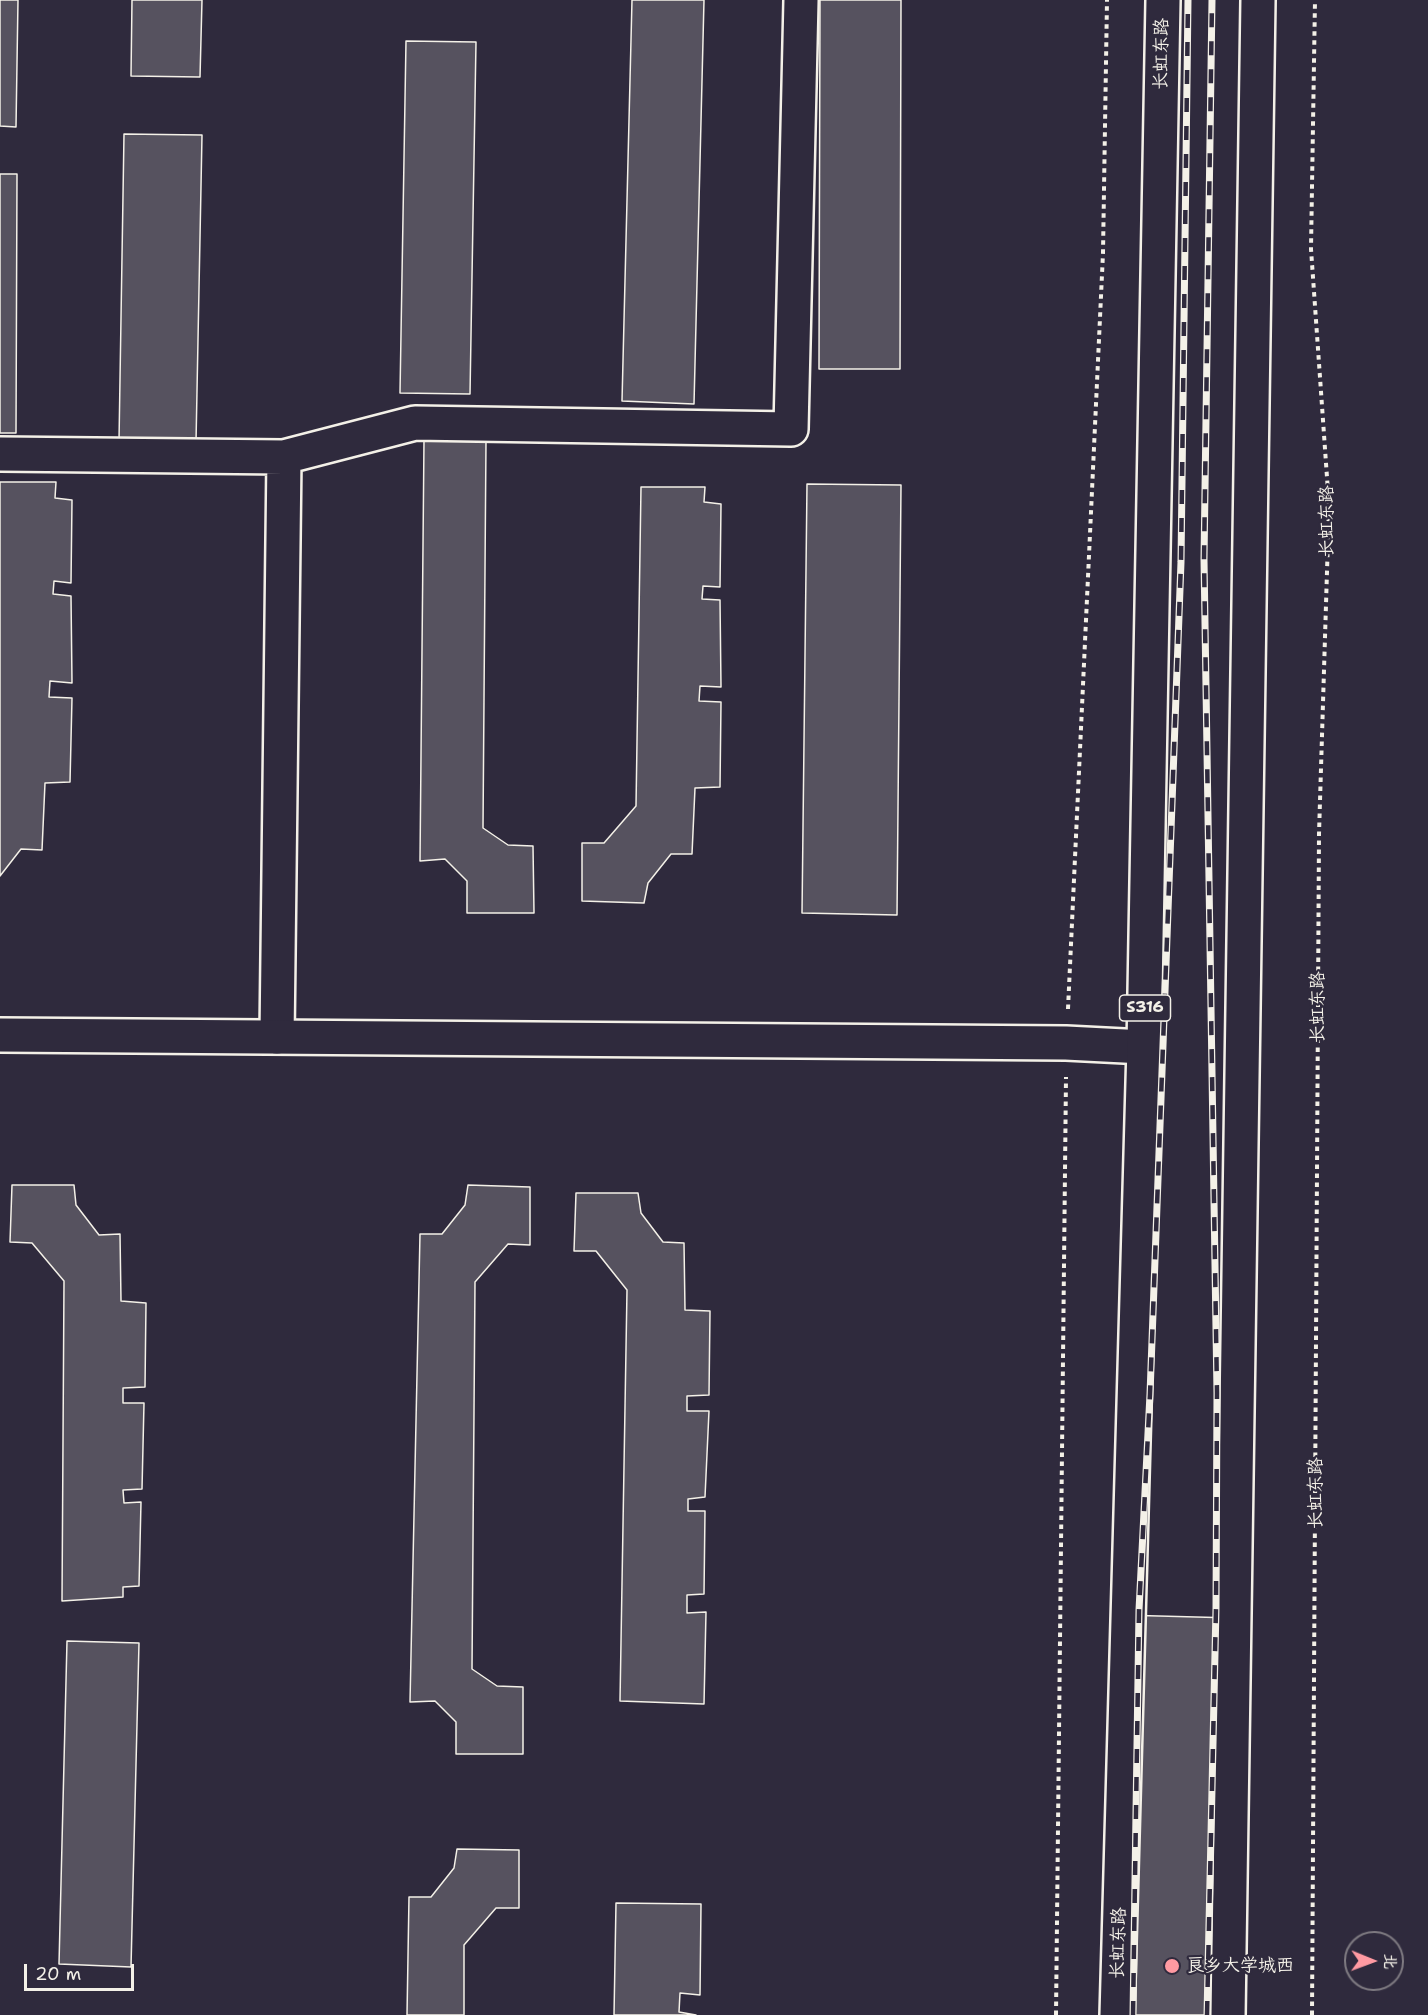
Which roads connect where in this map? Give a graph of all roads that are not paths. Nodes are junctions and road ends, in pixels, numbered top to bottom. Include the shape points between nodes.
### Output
1 (801, 0) edge
2 (1163, 0) edge
3 (1258, 0) edge
4 (0, 454) edge
5 (284, 457) junction
6 (0, 1035) edge
7 (277, 1036) junction
8 (1144, 1047) junction
9 (1117, 2015) edge
10 (1228, 2015) edge

1 - 5 main road via 791,429 415,423
2 - 8 main road, 长虹东路 / S316
3 - 10 main road
4 - 5 main road
5 - 7 main road
6 - 7 main road
7 - 8 main road via 1066,1043
8 - 9 main road, 长虹东路 / S316

